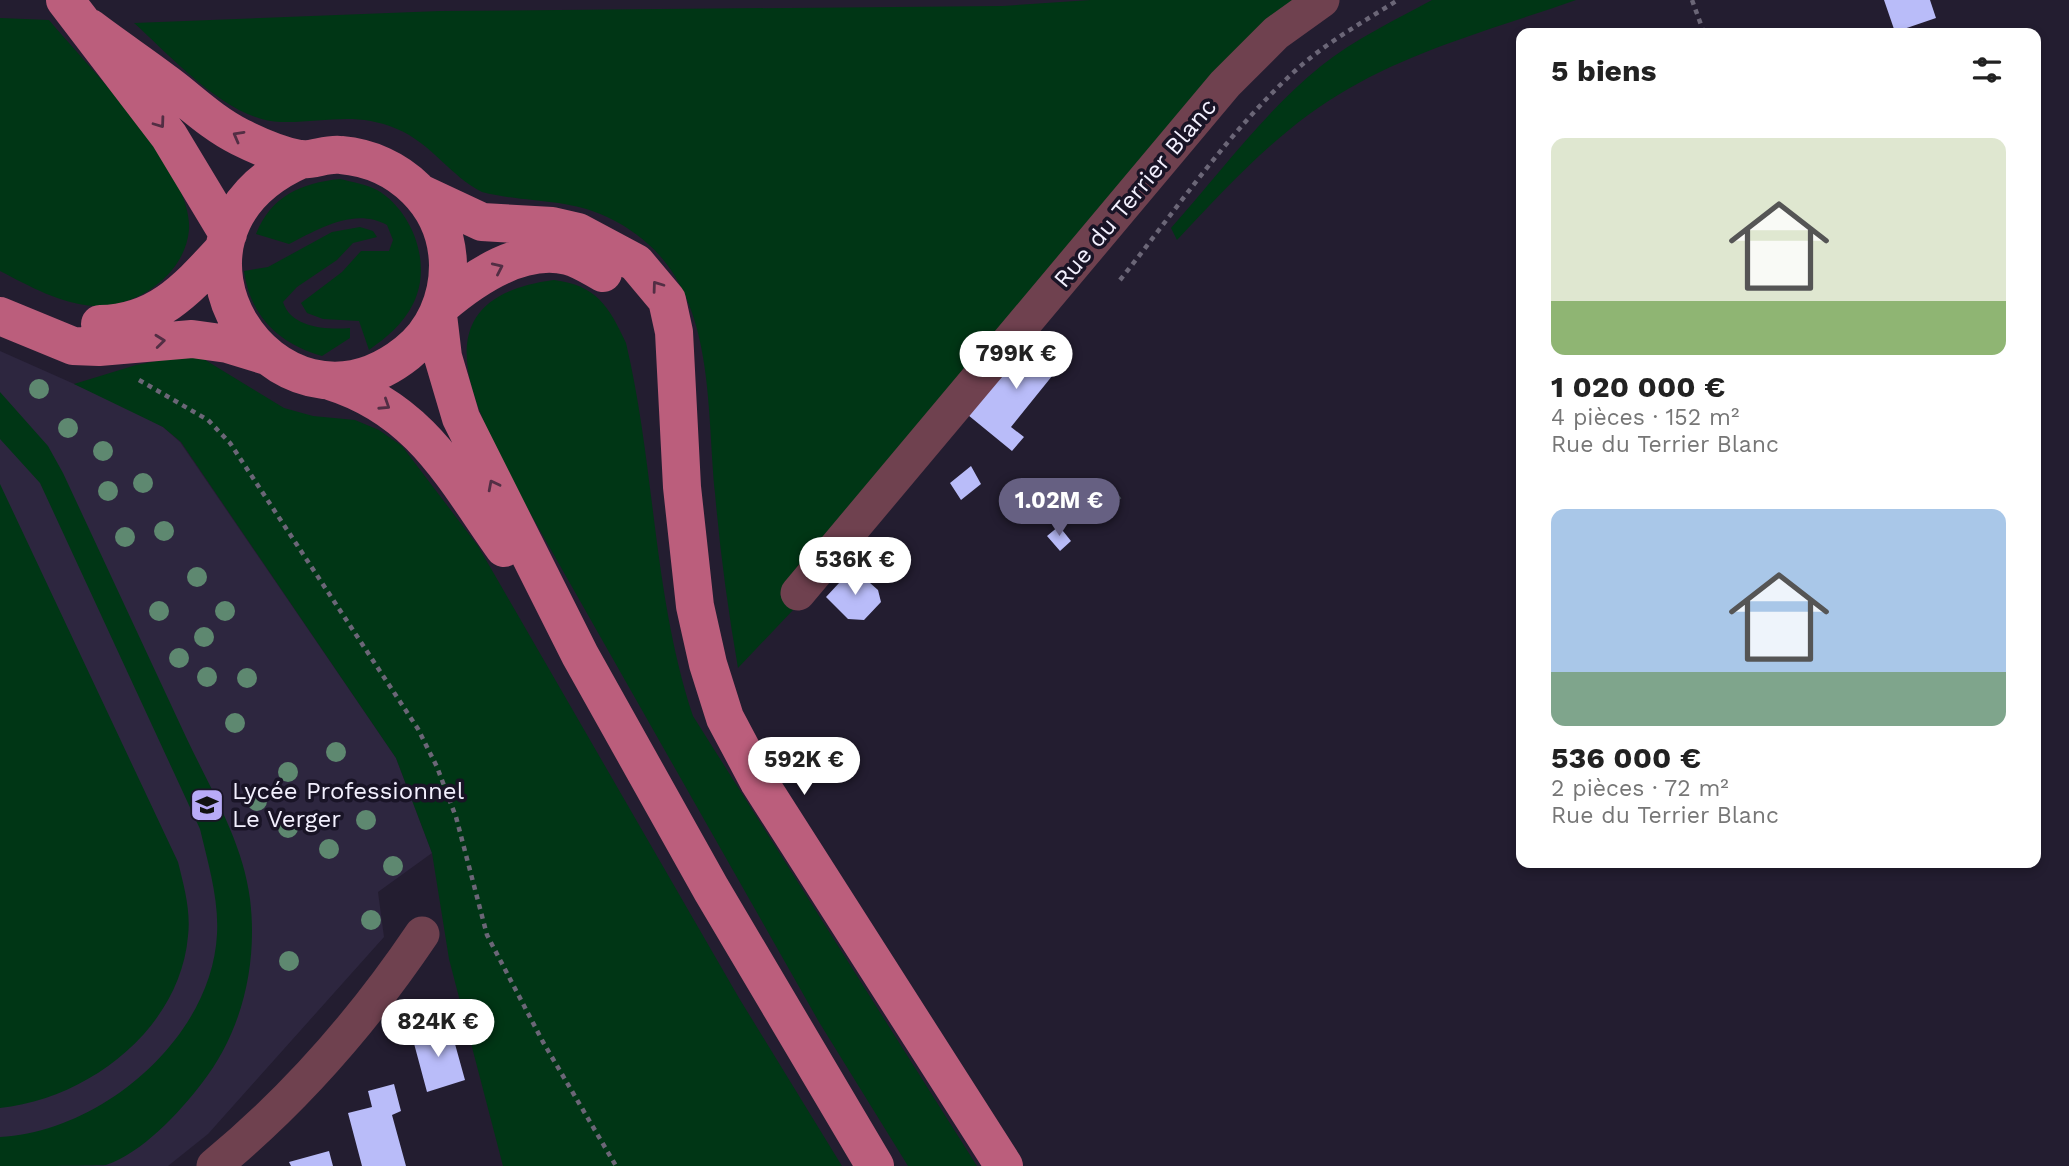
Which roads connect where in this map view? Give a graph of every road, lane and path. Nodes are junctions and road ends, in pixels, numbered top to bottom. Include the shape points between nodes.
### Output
1 (65, 0) edge
2 (1322, 0) edge
3 (1398, 0) edge
4 (1692, 0) edge
5 (90, 28) junction
6 (1702, 28) edge
7 (302, 159) junction
8 (421, 193) junction
9 (226, 241) junction
10 (1120, 280) dead end
11 (0, 290) edge
12 (439, 310) junction
13 (0, 316) edge
14 (267, 356) junction
15 (128, 374) dead end
16 (323, 379) junction
17 (676, 400) junction
18 (798, 593) dead end
19 (580, 656) junction
20 (422, 934) dead end
21 (214, 1166) edge
22 (616, 1166) edge
23 (875, 1166) edge
24 (1004, 1166) edge

1 - 5 main road
2 - 18 street, Rue du Terrier Blanc via 1276,33 1225,84
3 - 10 path via 1297,69 1253,114
4 - 6 path
7 -> 5 main road via 236,135
5 -> 9 main road via 185,158
7 - 8 main road via 338,154 365,158 387,166
7 - 9 main road via 267,177 251,193
8 - 12 main road via 435,214 448,255
17 -> 8 main road via 670,307 656,283 636,263 578,232 482,222
9 - 11 main road via 181,295 130,322 89,324 62,318
9 - 14 main road via 223,276 235,318
12 - 16 main road via 415,347 397,361 358,377
12 -> 17 main road via 473,281 518,259 551,254 571,257 625,287 639,304
19 -> 12 main road via 461,418 443,357
13 -> 14 main road via 73,346 192,338
14 - 16 main road via 298,373
15 - 22 path via 192,408 230,443 393,687 437,766 456,817 487,935
16 -> 19 main road via 357,389 384,404 432,446
17 - 24 main road via 695,606 725,719 766,792
19 - 23 main road
20 - 21 street via 326,1059

